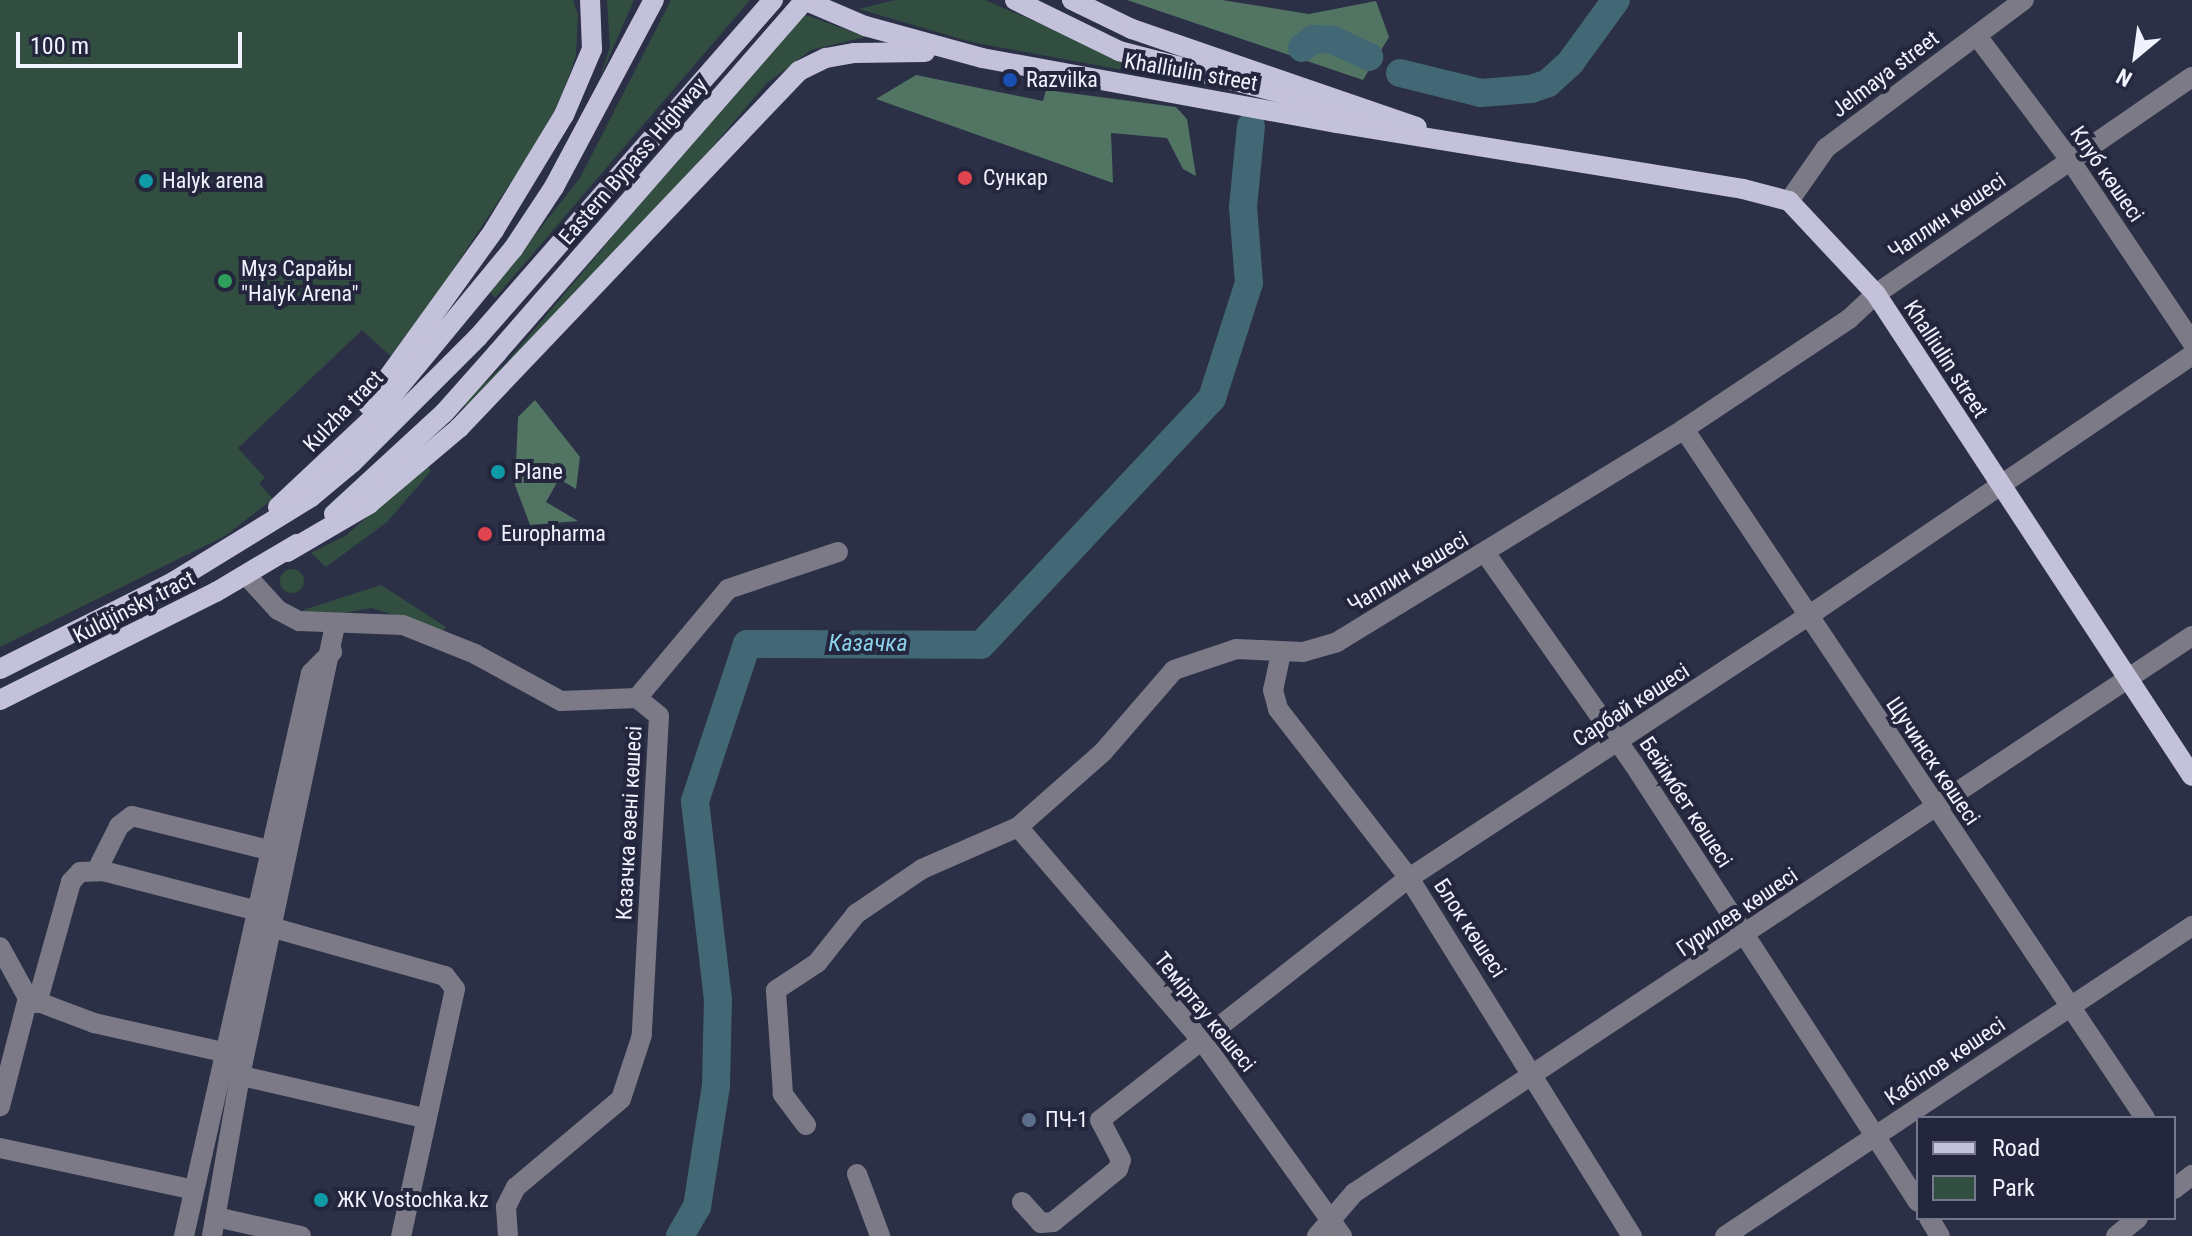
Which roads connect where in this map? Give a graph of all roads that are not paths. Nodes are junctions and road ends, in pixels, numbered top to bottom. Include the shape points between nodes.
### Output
1 (590, 0) edge
2 (654, 0) edge
3 (773, 0) edge
4 (804, 0) edge
5 (1015, 0) edge
6 (1072, 0) edge
7 (2024, 0) edge
8 (1977, 36) junction
9 (982, 58) junction
10 (2192, 77) edge
11 (1417, 127) junction
12 (1529, 155) junction
13 (2070, 160) junction
14 (1789, 201) junction
15 (1876, 294) junction
16 (478, 337) joint
17 (2192, 342) edge
18 (2192, 355) edge
19 (1684, 429) junction
20 (1999, 486) junction
21 (297, 491) junction
22 (287, 552) junction
23 (838, 552) dead end
24 (223, 553) junction
25 (1486, 554) junction
26 (246, 575) junction
27 (1806, 618) junction
28 (335, 625) junction
29 (2192, 636) edge
30 (332, 652) junction
31 (1281, 653) junction
32 (0, 669) edge
33 (2127, 679) junction
34 (637, 698) junction
35 (0, 700) edge
36 (1618, 742) junction
37 (2192, 776) edge
38 (1935, 807) junction
39 (1018, 827) junction
40 (272, 851) junction
41 (97, 870) junction
42 (1409, 878) junction
43 (258, 911) junction
44 (2192, 926) edge
45 (274, 928) junction
46 (1745, 936) junction
47 (0, 947) edge
48 (33, 1000) junction
49 (2069, 1008) junction
50 (1203, 1042) junction
51 (232, 1064) junction
52 (1536, 1074) junction
53 (0, 1106) edge
54 (2144, 1116) edge
55 (424, 1118) junction
56 (806, 1125) dead end
57 (1876, 1136) junction
58 (0, 1148) edge
59 (857, 1174) dead end
60 (194, 1190) junction
61 (1916, 1199) edge
62 (1022, 1202) dead end
63 (2136, 1220) edge
64 (214, 1227) edge
65 (1337, 1228) edge
66 (184, 1236) edge
67 (301, 1236) edge
68 (401, 1236) edge
69 (508, 1236) edge
70 (880, 1236) edge
71 (1317, 1236) edge
72 (1632, 1236) edge
73 (1725, 1236) edge
74 (2116, 1236) edge

1 - 21 main road via 592,49 542,154 400,365
2 - 21 main road, Kulzha tract via 554,187 513,249 376,415
3 - 16 main road, Eastern Bypass Highway
4 - 9 main road, Khalliulin street via 865,26
4 - 22 main road, Eastern Bypass Highway, bridge via 497,353 382,474
5 - 11 main road, Khalliulin street via 1119,51 1168,67
6 - 11 main road via 1132,29
7 - 8 street, Jelmaya street
8 - 13 street, Клуб көшесі
8 - 14 street, Jelmaya street via 1826,148
9 - 12 main road, Khalliulin street
9 - 22 main road via 877,51 826,58 799,71 459,428 369,504
10 - 13 street, Чаплин көшесі
11 - 12 main road, Khalliulin street
12 - 14 main road, Khalliulin street
13 - 15 street, Чаплин көшесі
13 - 17 street, Клуб көшесі
14 - 15 main road, Khalliulin street
15 - 19 street, Чаплин көшесі via 1849,319
15 - 20 main road, Khalliulin street
16 - 24 main road, Kulzha tract via 311,497
18 - 20 street, Сарбай көшесі
19 - 25 street, Чаплин көшесі
19 - 27 street, Щучинск көшесі
20 - 27 street, Сарбай көшесі
20 - 33 main road, Khalliulin street
21 - 24 main road, Kulzha tract
22 - 26 main road, Kuldjinsky tract
23 - 34 street via 728,589
24 - 32 main road, Kuldjinsky tract
25 - 31 street, Чаплин көшесі via 1337,642
25 - 36 street, Бейімбет көшесі
26 - 28 street, Казачка өзені көшесі via 278,610 299,621
26 - 35 main road, Kuldjinsky tract
27 - 36 street, Сарбай көшесі
27 - 38 street, Щучинск көшесі
28 - 30 street
28 - 34 street, Казачка өзені көшесі via 372,620 403,625 475,654 561,701
29 - 33 street, Гурилев көшесі
30 - 40 street via 311,673
30 - 45 street
31 - 39 street, Чаплин көшесі via 1236,649 1174,670 1103,752
31 - 42 street, Блок көшесі via 1273,690 1278,709
33 - 37 main road, Khalliulin street
33 - 38 street, Гурилев көшесі
34 - 69 street, Казачка өзені көшесі via 659,716 642,1035 621,1099 516,1187 506,1207 503,1228
36 - 42 street, Сарбай көшесі
36 - 46 street, Бейімбет көшесі
38 - 46 street, Гурилев көшесі
38 - 49 street, Щучинск көшесі
39 - 50 street, Теміртау көшесі
39 - 56 street, Чаплин көшесі via 922,869 856,914 817,963 776,990 783,1094
40 - 41 street via 132,816 119,826
40 - 43 street
41 - 43 street
41 - 48 street via 80,872 71,882
42 - 50 street, Сарбай көшесі
42 - 52 street, Блок көшесі
43 - 51 street
44 - 49 street, Кабілов көшесі
45 - 51 street
45 - 55 street via 451,980 455,989
46 - 52 street, Гурилев көшесі
46 - 57 street, Бейімбет көшесі
47 - 48 street
48 - 51 street
48 - 53 street
49 - 54 street, Щучинск көшесі
49 - 57 street, Кабілов көшесі
50 - 62 street, Сарбай көшесі via 1110,1112 1100,1126 1121,1160 1118,1169 1053,1222 1041,1223
50 - 65 street, Теміртау көшесі
51 - 55 street
51 - 60 street
51 - 64 street
52 - 65 street, Гурилев көшесі via 1354,1193
52 - 72 street, Блок көшесі
55 - 68 street
57 - 61 street, Бейімбет көшесі
57 - 73 street, Кабілов көшесі
58 - 60 street
59 - 70 street
60 - 66 street
63 - 74 street
64 - 67 street
65 - 71 street, Гурилев көшесі

